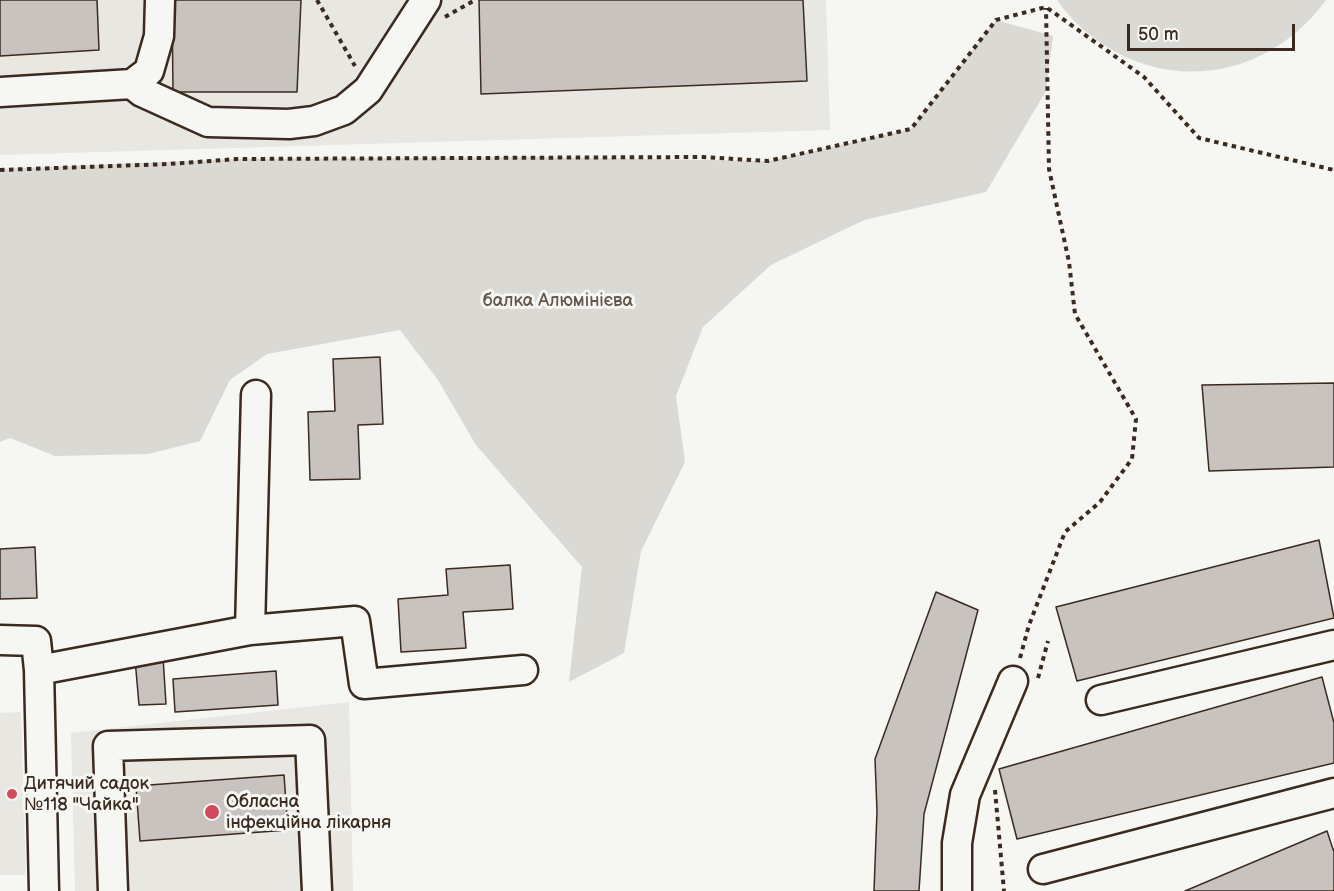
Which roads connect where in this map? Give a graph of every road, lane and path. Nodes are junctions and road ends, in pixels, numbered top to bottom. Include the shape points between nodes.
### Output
1 (160, 0) edge
2 (317, 0) edge
3 (426, 0) edge
4 (1046, 7) junction
5 (132, 84) junction
6 (369, 90) junction
7 (0, 92) edge
8 (0, 170) edge
9 (1334, 170) edge
10 (256, 395) dead end
11 (250, 630) junction
12 (0, 640) edge
13 (1048, 640) dead end
14 (1334, 645) edge
15 (39, 670) junction
16 (523, 670) dead end
17 (1025, 684) junction
18 (1101, 700) dead end
19 (995, 787) dead end
20 (1334, 793) edge
21 (1043, 869) dead end
22 (44, 891) edge
23 (113, 891) edge
24 (317, 891) edge
25 (957, 891) edge
26 (1004, 891) edge

1 - 5 street via 159,36 149,71
2 - 6 path
3 - 6 street
4 - 8 path via 996,20 911,129 768,161 702,157 237,159
4 - 9 path via 1144,76 1199,138
4 - 17 path via 1049,169 1069,262 1075,314 1136,418 1132,459 1100,502 1065,532 1029,625
5 - 6 street via 208,122 314,121 344,110
5 - 7 street
10 - 11 street
11 - 15 street
11 - 16 street via 355,621 363,684
12 - 15 street via 36,641
13 - 17 path
14 - 18 street
15 - 22 street
17 - 25 street via 965,795 957,843
19 - 26 path
20 - 21 street
23 - 24 street via 108,746 310,740

